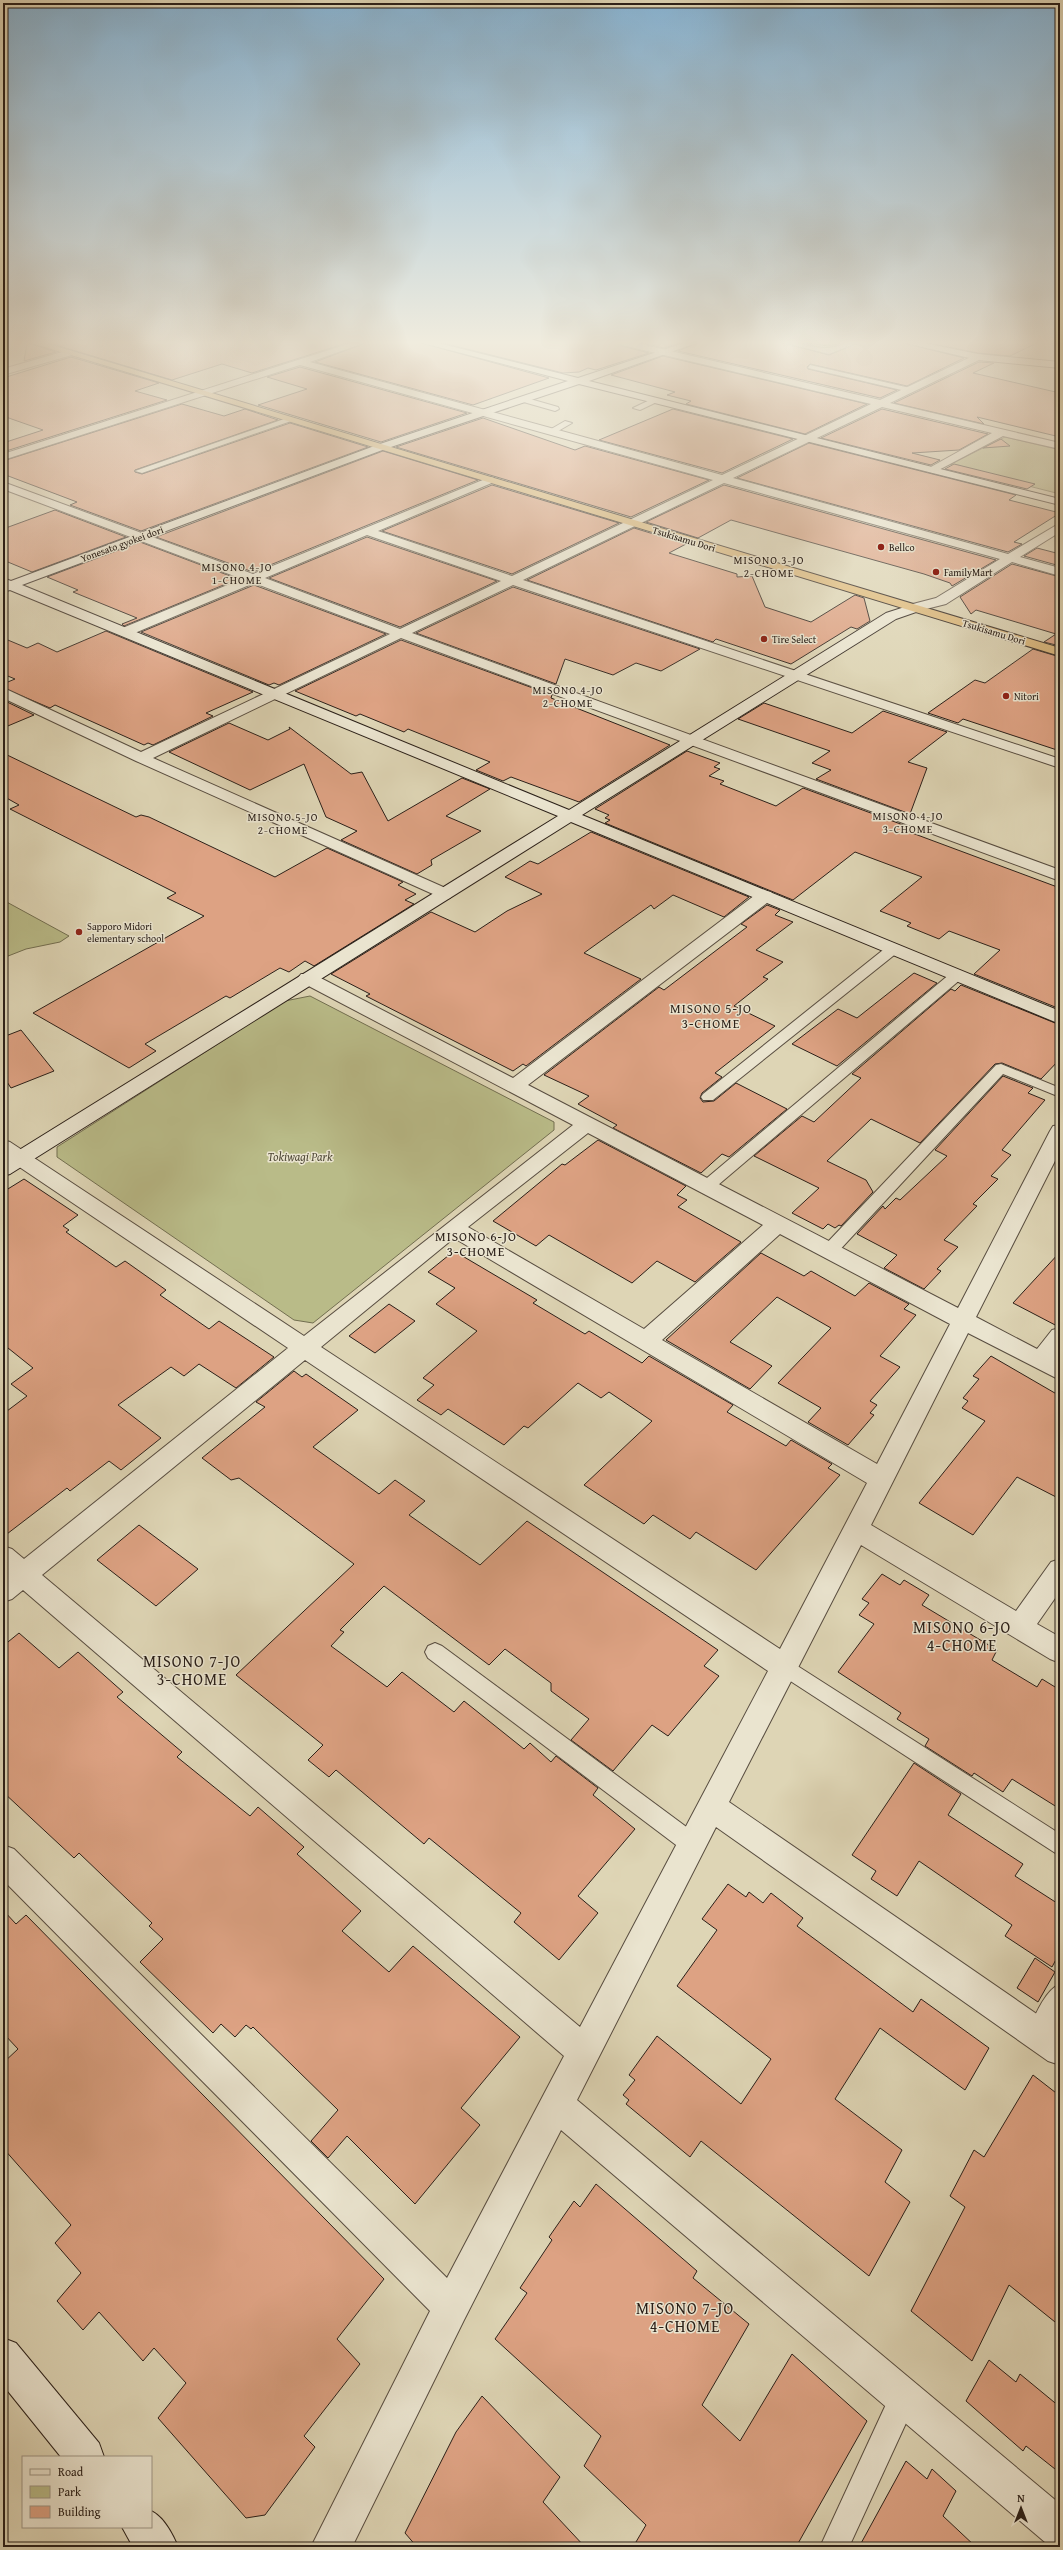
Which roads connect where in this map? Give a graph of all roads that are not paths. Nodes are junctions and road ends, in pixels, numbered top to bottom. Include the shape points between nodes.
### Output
1 (169, 461) edge
2 (343, 461) edge
3 (427, 461) edge
4 (657, 461) edge
5 (760, 461) edge
6 (898, 461) edge
7 (949, 461) edge
8 (933, 470) junction
9 (139, 471) dead end
10 (723, 479) junction
11 (490, 480) junction
12 (3, 485) edge
13 (17, 490) junction
14 (3, 495) edge
15 (1060, 502) edge
16 (631, 523) junction
17 (1060, 527) edge
18 (366, 531) junction
19 (142, 536) junction
20 (1010, 558) junction
21 (1060, 572) edge
22 (253, 578) junction
23 (512, 579) junction
24 (6, 585) edge
25 (914, 608) junction
26 (125, 632) junction
27 (402, 632) junction
28 (1060, 652) edge
29 (797, 675) junction
30 (3, 693) edge
31 (274, 694) junction
32 (689, 741) junction
33 (141, 758) junction
34 (1060, 764) edge
35 (569, 816) junction
36 (1060, 876) edge
37 (444, 894) junction
38 (765, 896) junction
39 (893, 949) junction
40 (956, 976) junction
41 (307, 978) junction
42 (1060, 1018) edge
43 (513, 1087) junction
44 (1060, 1093) edge
45 (708, 1097) dead end
46 (587, 1124) junction
47 (1060, 1131) edge
48 (9, 1158) edge
49 (706, 1187) junction
50 (778, 1224) junction
51 (453, 1228) junction
52 (829, 1251) junction
53 (963, 1320) junction
54 (1060, 1336) edge
55 (646, 1341) junction
56 (306, 1348) junction
57 (1040, 1361) junction
58 (1060, 1371) edge
59 (880, 1478) junction
60 (856, 1529) junction
61 (1060, 1570) edge
62 (10, 1574) edge
63 (1020, 1627) junction
64 (1060, 1651) edge
65 (435, 1652) dead end
66 (785, 1666) junction
67 (712, 1807) junction
68 (692, 1844) junction
69 (1060, 1846) edge
70 (3, 1859) edge
71 (1060, 1996) edge
72 (1049, 2042) edge
73 (584, 2052) junction
74 (558, 2106) junction
75 (451, 2307) junction
76 (7, 2371) edge
77 (904, 2397) junction
78 (84, 2456) edge
79 (143, 2528) edge
80 (1060, 2529) edge
81 (158, 2547) edge
82 (331, 2547) edge
83 (834, 2547) edge

1 - 9 lane
2 - 19 street, Yonesato gyokei dori
3 - 11 highway, Tsukisamu Dori
4 - 10 street
5 - 10 street
6 - 8 street
7 - 8 street
8 - 15 street
10 - 16 street
10 - 20 street
11 - 16 highway, Tsukisamu Dori
11 - 18 street
12 - 13 street
13 - 14 street
13 - 19 street
16 - 23 street
16 - 25 highway, Tsukisamu Dori
17 - 20 street
18 - 22 street
18 - 23 street
19 - 22 street
19 - 24 street, Yonesato gyokei dori
20 - 21 street
20 - 25 street via 941,601
22 - 26 street
22 - 27 street
23 - 27 street
23 - 29 street
24 - 26 street
25 - 28 highway, Tsukisamu Dori
25 - 29 street via 891,616
26 - 31 street
27 - 31 street
27 - 32 street
29 - 32 street
29 - 34 street
30 - 33 street
31 - 33 street
31 - 35 street
32 - 35 street
32 - 36 street
33 - 37 street
35 - 37 street
35 - 38 street
37 - 41 street
38 - 39 street
38 - 43 street
39 - 40 street
39 - 45 lane
40 - 42 street
40 - 49 lane
41 - 43 street
41 - 48 street
43 - 46 street
44 - 52 lane via 1001,1068
46 - 49 street
46 - 51 street
47 - 53 street
48 - 56 street
49 - 50 street
50 - 52 street
50 - 55 street
51 - 55 street
51 - 56 street
52 - 53 street
53 - 57 street
53 - 59 street
54 - 57 street
55 - 59 street
56 - 62 street
56 - 66 street
57 - 58 street
59 - 60 street
60 - 63 street
60 - 66 street
61 - 63 street
62 - 73 street
63 - 64 street
65 - 68 lane
66 - 67 street
66 - 69 lane
67 - 68 street
67 - 72 street
68 - 73 street
70 - 75 street
71 - 72 lane
73 - 74 street
74 - 75 street
74 - 77 street
75 - 82 street
76 - 78 street
77 - 80 street
77 - 83 lane
79 - 81 street

